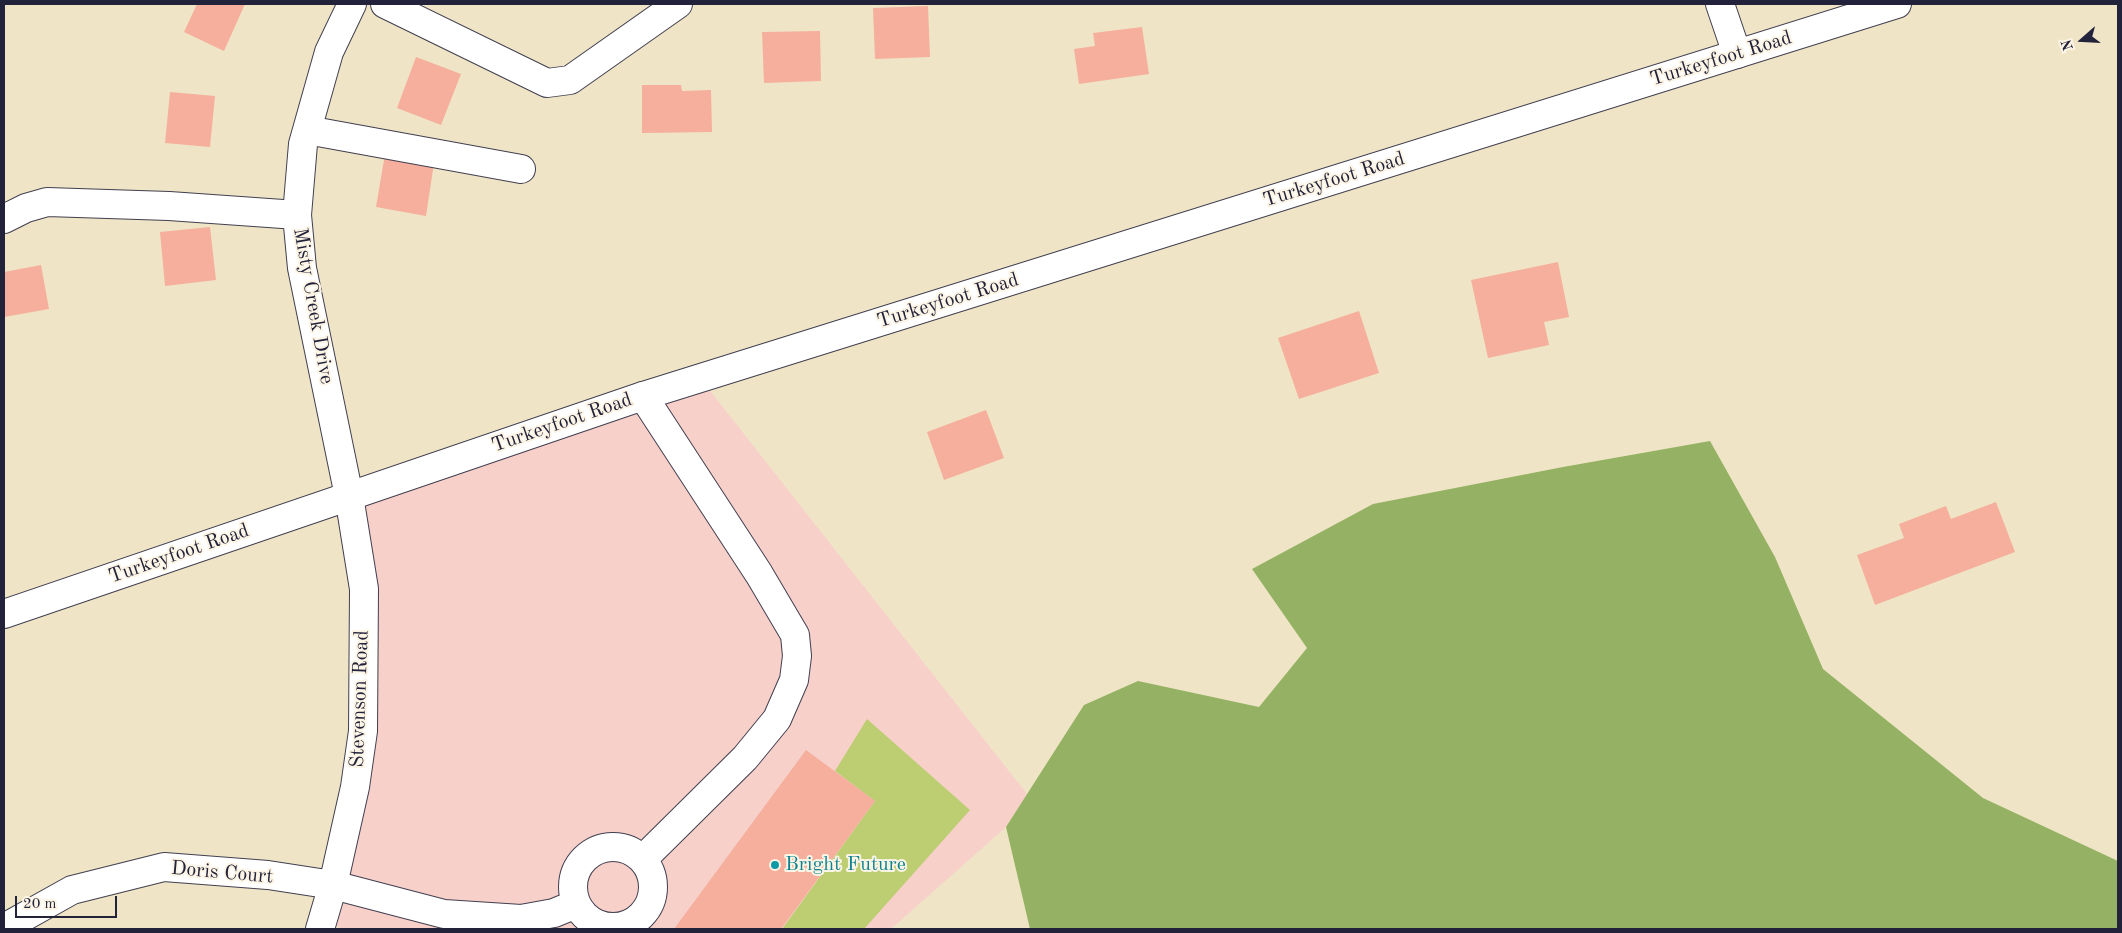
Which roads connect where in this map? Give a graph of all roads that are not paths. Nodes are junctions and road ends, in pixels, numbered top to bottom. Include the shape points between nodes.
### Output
1 (352, 4) edge
2 (385, 4) edge
3 (678, 4) edge
4 (1720, 4) edge
5 (1898, 4) edge
6 (1737, 54) junction
7 (307, 130) junction
8 (521, 169) dead end
9 (297, 215) junction
10 (4, 219) edge
11 (644, 396) junction
12 (348, 496) junction
13 (4, 614) edge
14 (643, 859) junction
15 (333, 885) junction
16 (576, 904) junction
17 (4, 928) edge
18 (320, 929) edge

1 - 7 main road, Misty Creek Drive via 329,52
2 - 3 main road via 547,83 570,80
4 - 6 main road
5 - 6 main road, Turkeyfoot Road
6 - 11 main road, Turkeyfoot Road
7 - 8 main road
7 - 9 main road, Misty Creek Drive
9 - 10 main road via 47,202
9 - 12 main road, Misty Creek Drive via 302,268
11 - 12 main road, Turkeyfoot Road
11 - 14 main road via 759,574 795,635 798,656 794,680 777,719 745,758
12 - 13 main road, Turkeyfoot Road
12 - 15 main road, Stevenson Road via 364,589 363,732 356,787
14 - 16 main road via 621,846 609,846 585,857 578,867 573,892
14 - 16 main road via 651,871 654,885 646,911 636,921 623,927 609,928 584,916
15 - 16 main road, Doris Court via 444,914 521,919 554,914
15 - 17 main road, Doris Court via 164,866 72,890
15 - 18 main road, Stevenson Road

